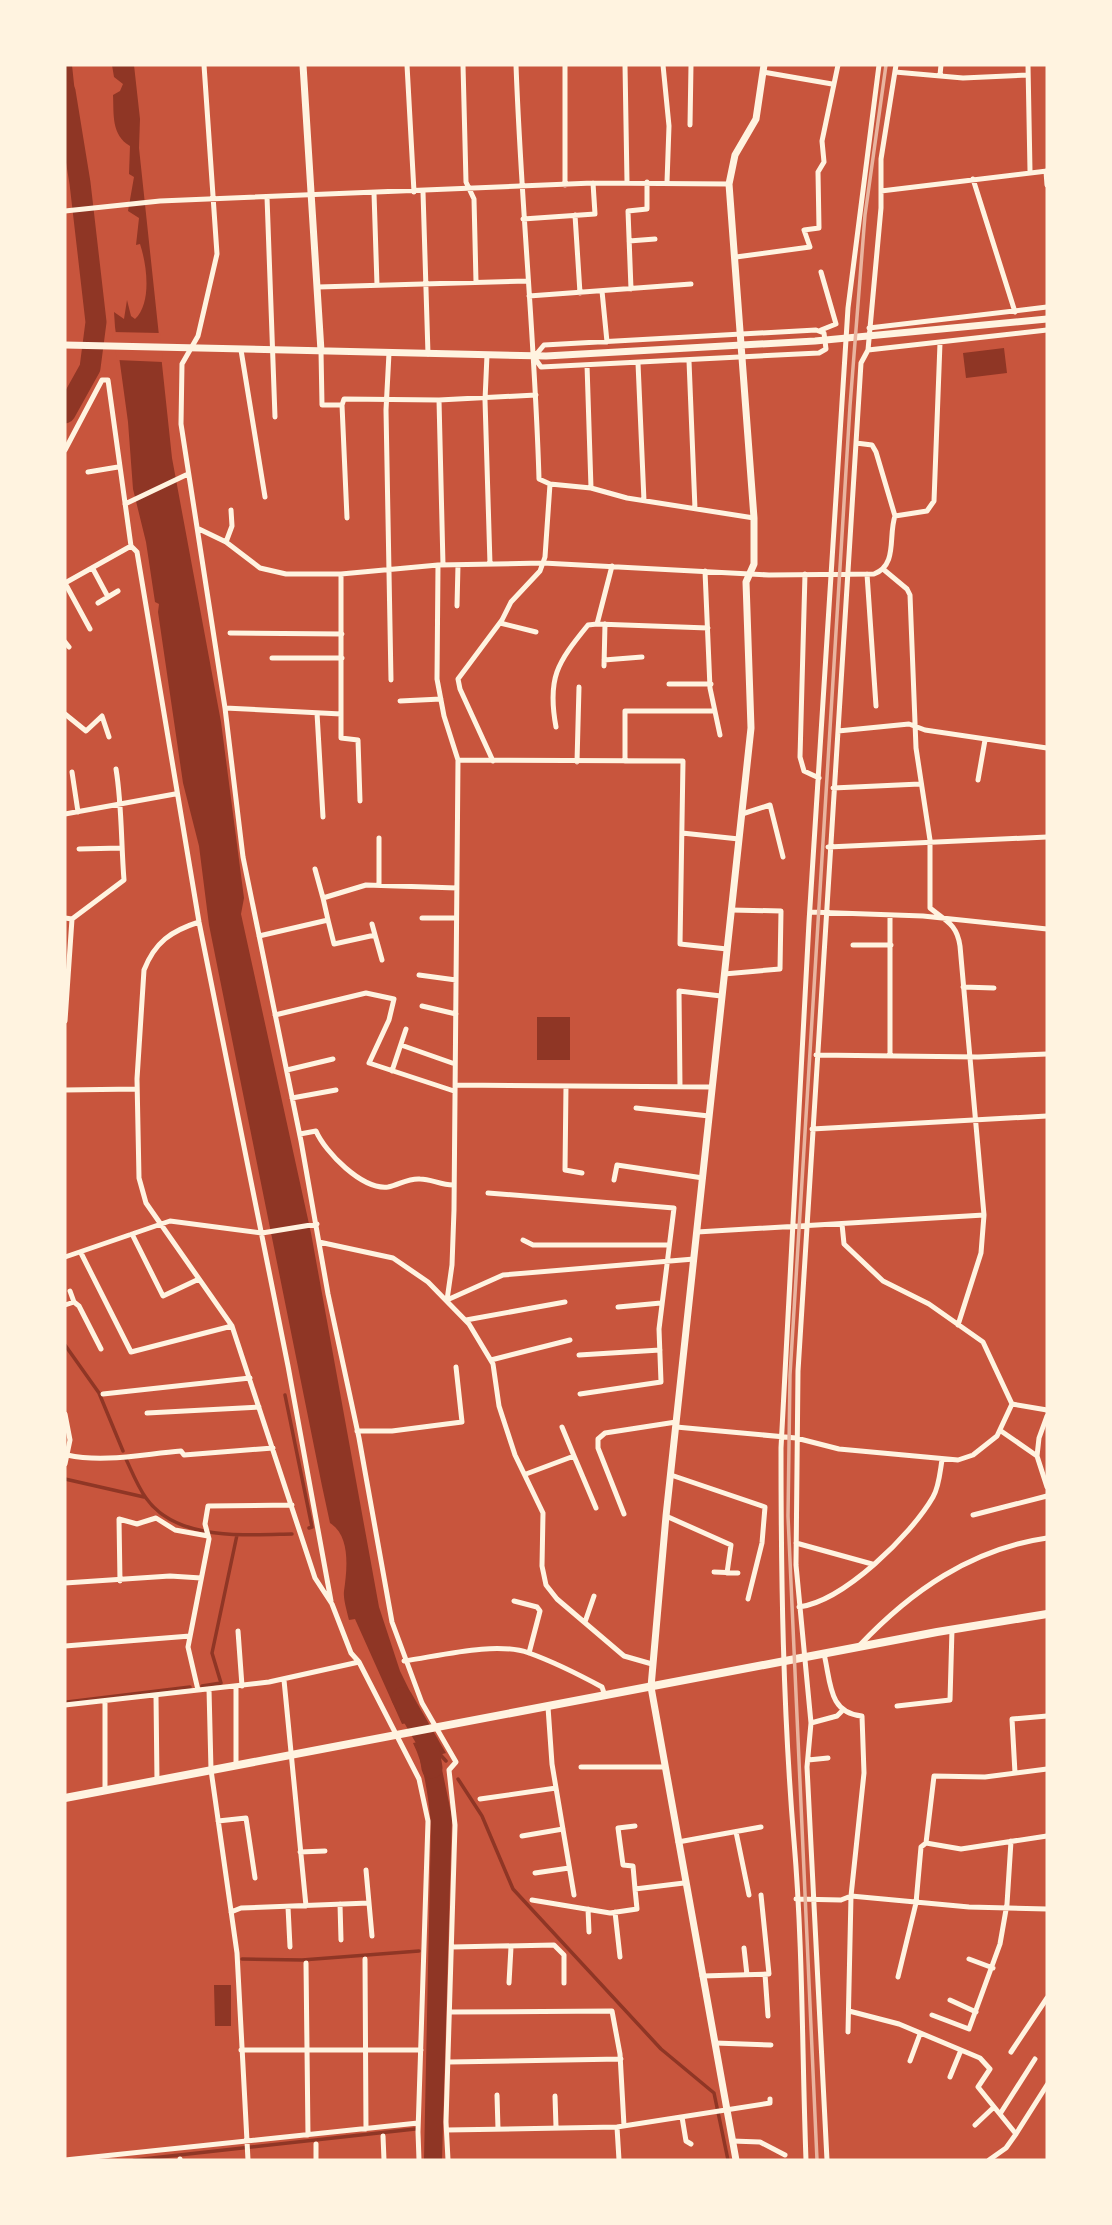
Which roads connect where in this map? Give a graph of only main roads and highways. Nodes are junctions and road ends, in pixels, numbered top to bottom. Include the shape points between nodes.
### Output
1 (1047, 1614) edge
2 (65, 1798) edge

1 - 2 main road

